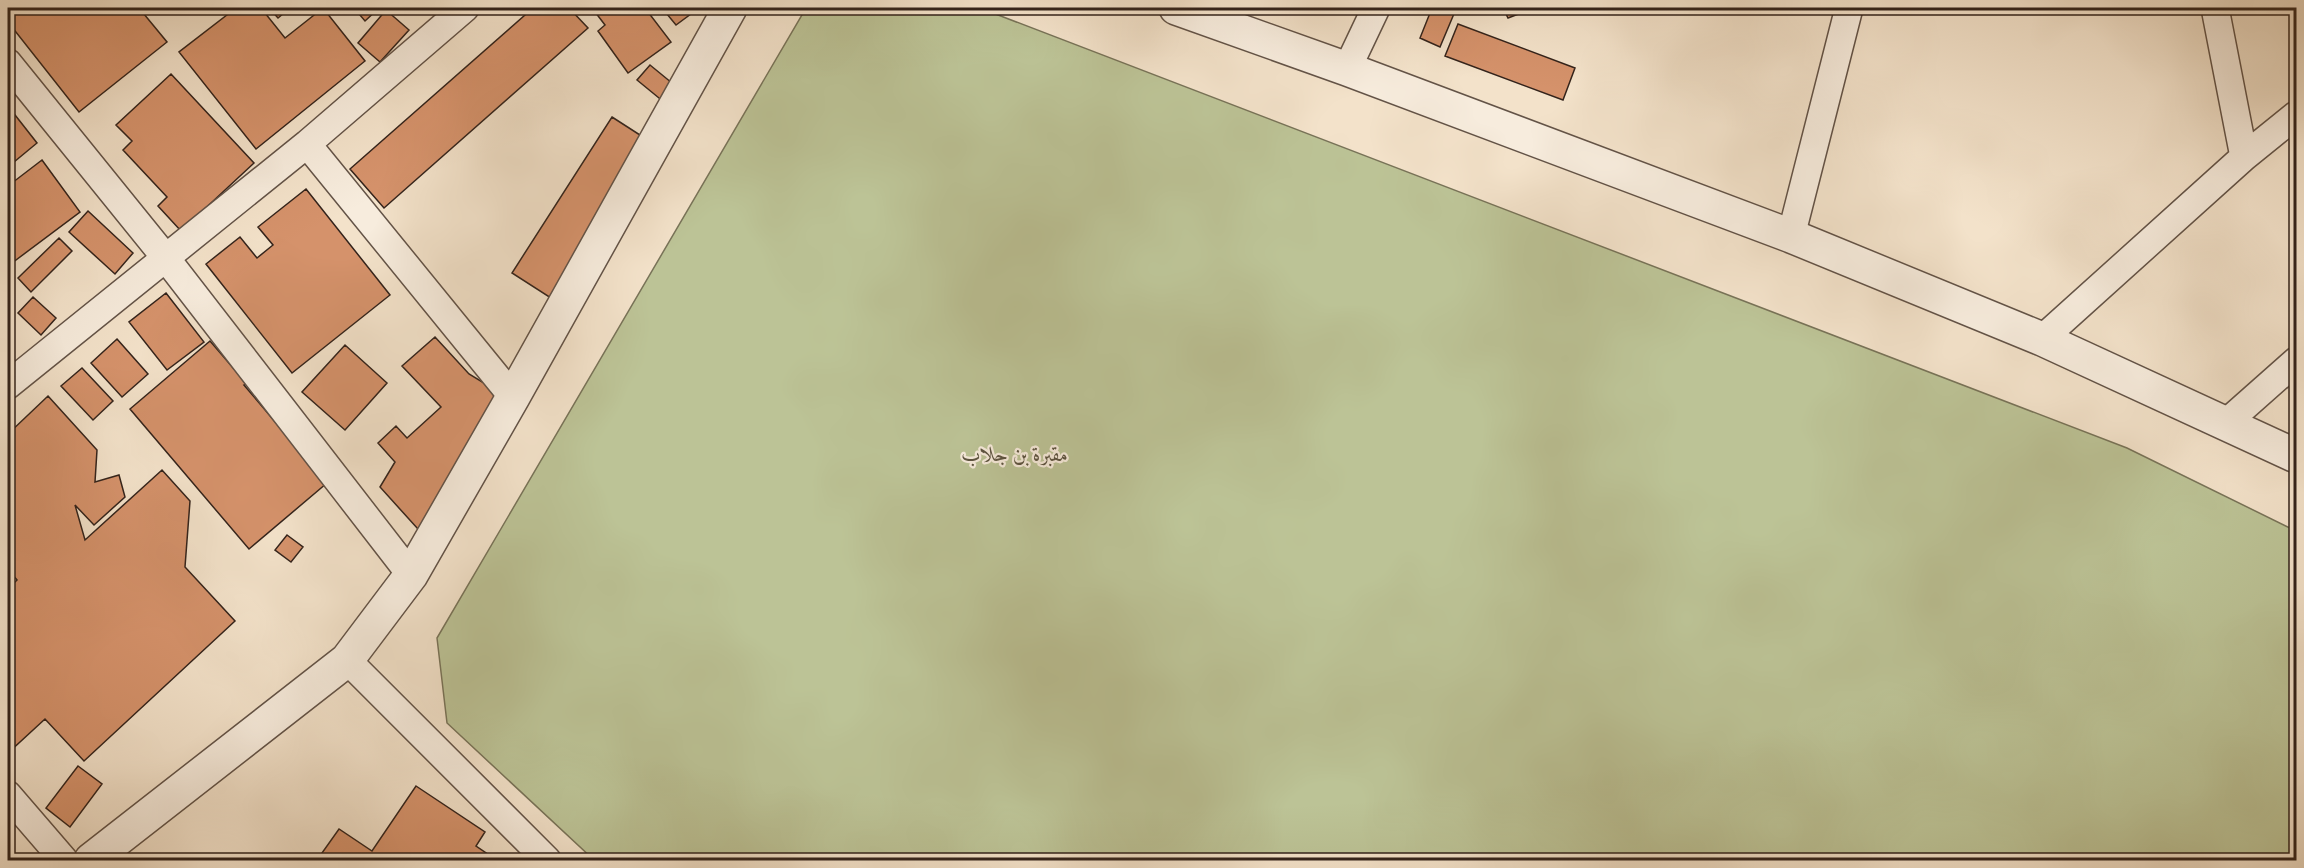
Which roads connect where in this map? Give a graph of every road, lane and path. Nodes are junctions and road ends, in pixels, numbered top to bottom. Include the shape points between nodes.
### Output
1 (465, 8) edge
2 (730, 8) edge
3 (1176, 8) edge
4 (1376, 8) edge
5 (1849, 8) edge
6 (2215, 8) edge
7 (8, 63) edge
8 (1347, 69) junction
9 (2296, 116) edge
10 (307, 144) junction
11 (2244, 157) junction
12 (1791, 236) junction
13 (165, 257) junction
14 (2042, 339) junction
15 (2296, 361) edge
16 (8, 385) edge
17 (513, 398) junction
18 (2226, 423) junction
19 (2296, 456) edge
20 (411, 574) junction
21 (347, 660) junction
22 (8, 795) edge
23 (64, 861) edge
24 (91, 861) edge
25 (547, 861) edge

1 - 10 street
2 - 17 street
3 - 8 street
4 - 8 street
5 - 12 street
6 - 11 street
7 - 13 street
8 - 12 street
9 - 11 street
10 - 13 street
10 - 17 street
11 - 14 street
12 - 14 street
13 - 16 street
13 - 20 street
14 - 18 street
15 - 18 street
17 - 20 street
18 - 19 street
20 - 21 street
21 - 24 street
21 - 25 street
22 - 23 street

